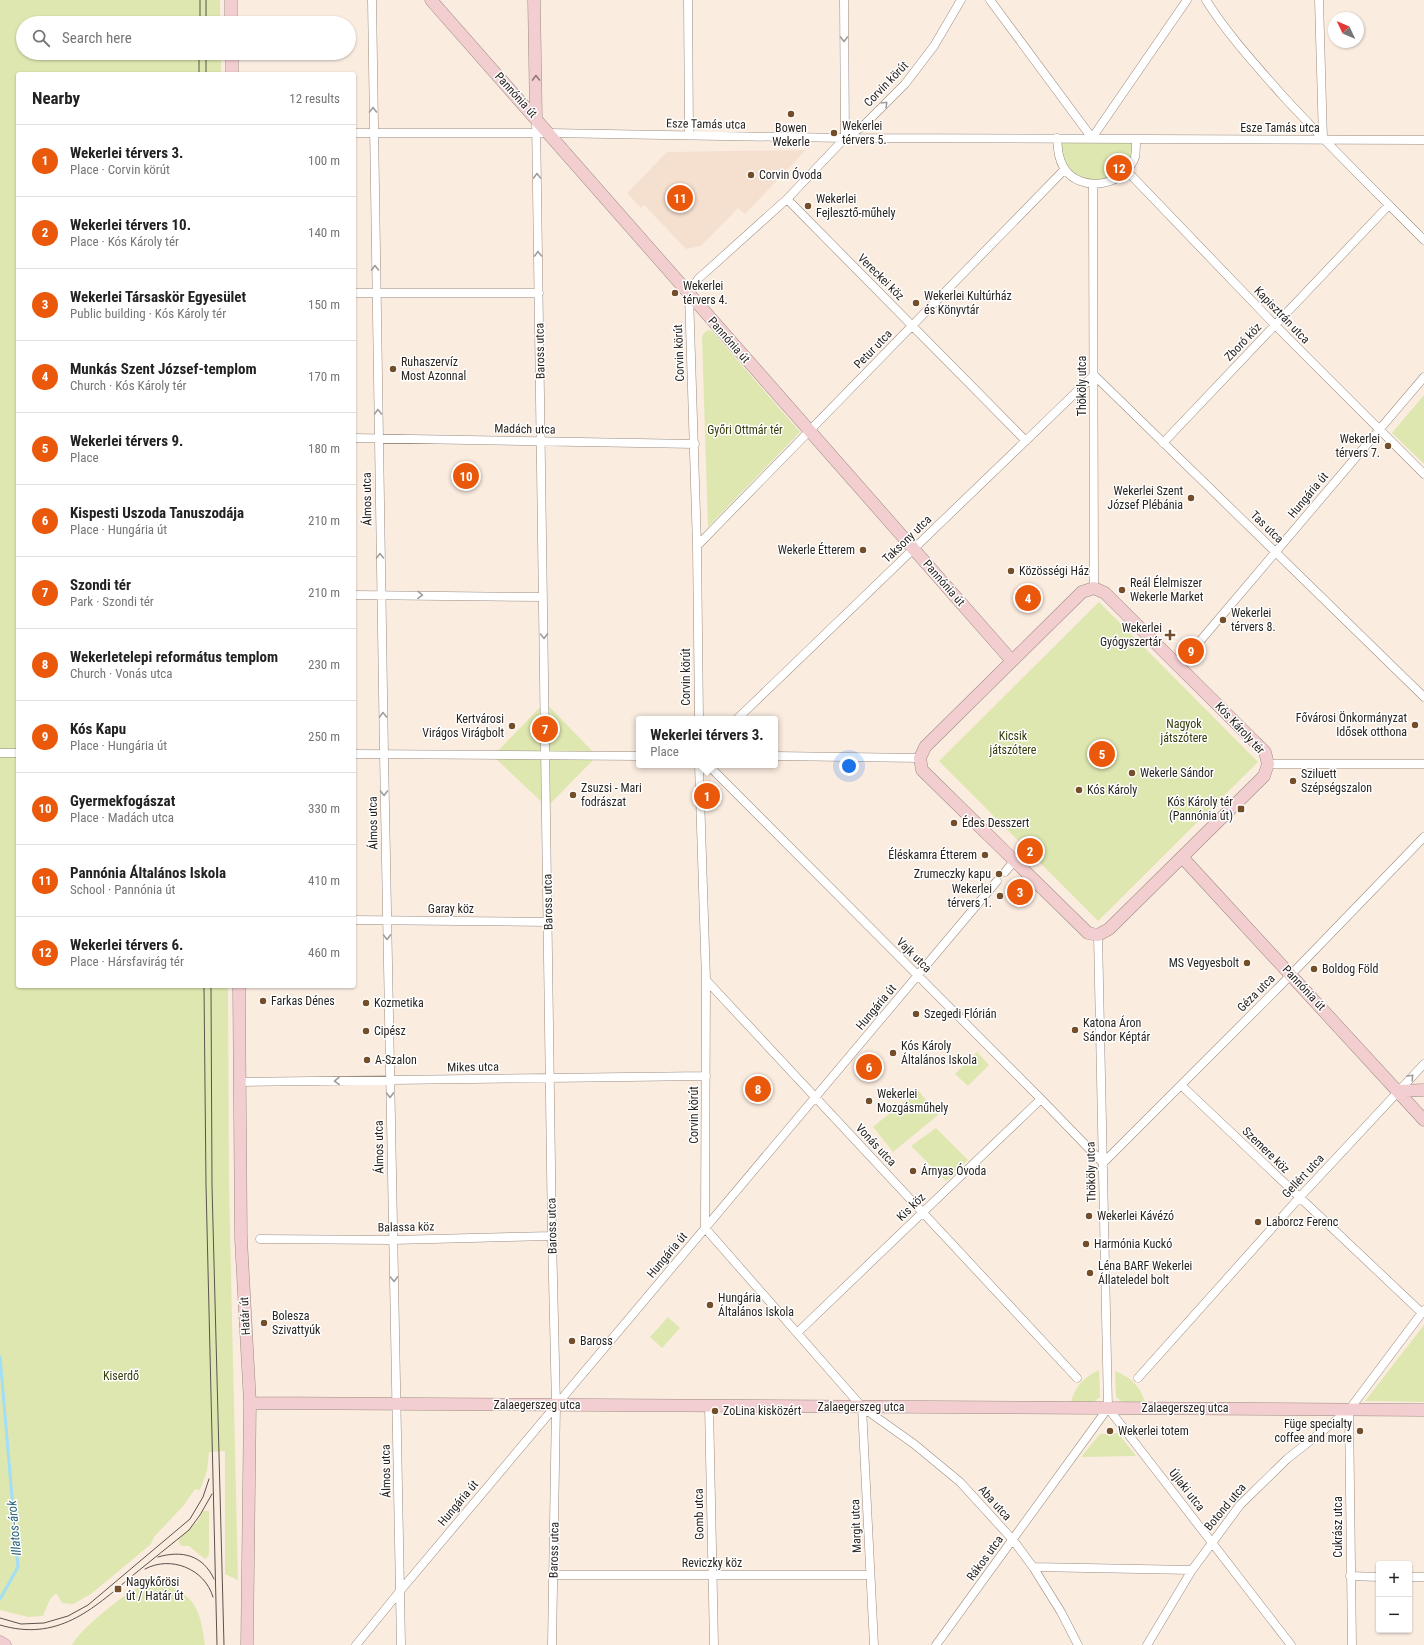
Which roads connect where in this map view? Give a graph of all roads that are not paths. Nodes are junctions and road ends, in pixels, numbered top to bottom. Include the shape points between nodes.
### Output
1 (231, 0) edge
2 (372, 0) edge
3 (431, 0) edge
4 (534, 0) edge
5 (688, 0) edge
6 (844, 0) edge
7 (961, 0) edge
8 (990, 0) edge
9 (1187, 0) edge
10 (1206, 0) edge
11 (1319, 0) edge
12 (231, 16) edge
13 (232, 60) edge
14 (232, 72) edge
15 (536, 117) junction
16 (356, 133) edge
17 (373, 133) junction
18 (537, 134) junction
19 (550, 134) junction
20 (689, 135) junction
21 (845, 138) junction
22 (1057, 138) junction
23 (1092, 138) junction
24 (1136, 138) junction
25 (1324, 140) junction
26 (1424, 140) edge
27 (1065, 169) junction
28 (1127, 171) junction
29 (1093, 185) junction
30 (787, 199) junction
31 (1389, 206) junction
32 (1424, 240) edge
33 (356, 293) edge
34 (376, 293) junction
35 (539, 294) junction
36 (689, 294) junction
37 (912, 326) junction
38 (1275, 326) junction
39 (1094, 375) junction
40 (1424, 377) edge
41 (1379, 430) junction
42 (810, 431) junction
43 (356, 438) edge
44 (378, 438) junction
45 (541, 441) junction
46 (1026, 441) junction
47 (1163, 443) junction
48 (695, 444) junction
49 (1424, 474) edge
50 (697, 546) junction
51 (914, 549) junction
52 (1276, 552) junction
53 (1094, 588) junction
54 (356, 595) edge
55 (381, 595) junction
56 (543, 597) junction
57 (1195, 647) dead end
58 (1188, 655) dead end
59 (1012, 660) junction
60 (1178, 666) junction
61 (1424, 697) edge
62 (698, 716) edge
63 (740, 716) edge
64 (0, 753) edge
65 (16, 753) edge
66 (356, 754) edge
67 (384, 754) junction
68 (546, 756) junction
69 (636, 756) edge
70 (778, 756) edge
71 (920, 758) junction
72 (1268, 764) junction
73 (1424, 764) edge
74 (699, 768) edge
75 (711, 768) edge
76 (1424, 836) edge
77 (1182, 857) junction
78 (1015, 860) junction
79 (1005, 872) dead end
80 (997, 881) dead end
81 (356, 920) edge
82 (387, 920) junction
83 (549, 922) junction
84 (1098, 935) junction
85 (1292, 975) junction
86 (918, 976) junction
87 (706, 980) junction
88 (239, 988) edge
89 (1424, 1064) edge
90 (706, 1076) junction
91 (551, 1078) junction
92 (390, 1080) junction
93 (240, 1082) junction
94 (1182, 1086) junction
95 (1424, 1090) edge
96 (1398, 1091) junction
97 (815, 1097) junction
98 (1041, 1099) junction
99 (1424, 1120) edge
100 (1102, 1163) junction
101 (1299, 1198) junction
102 (922, 1212) junction
103 (705, 1228) junction
104 (552, 1236) junction
105 (260, 1239) dead end
106 (393, 1240) junction
107 (1423, 1311) edge
108 (797, 1333) junction
109 (1077, 1378) dead end
110 (1138, 1378) dead end
111 (250, 1403) junction
112 (396, 1404) junction
113 (556, 1405) junction
114 (709, 1406) junction
115 (862, 1406) junction
116 (1108, 1408) junction
117 (1349, 1410) junction
118 (1424, 1410) edge
119 (1013, 1540) junction
120 (1212, 1541) junction
121 (1033, 1567) junction
122 (1192, 1570) junction
123 (553, 1575) junction
124 (713, 1575) junction
125 (870, 1575) junction
126 (1350, 1576) junction
127 (1376, 1577) edge
128 (1412, 1577) edge
129 (1424, 1577) edge
130 (400, 1591) junction
131 (247, 1645) edge
132 (356, 1645) edge
133 (401, 1645) edge
134 (552, 1645) edge
135 (714, 1645) edge
136 (874, 1645) edge
137 (936, 1645) edge
138 (1078, 1645) edge
139 (1147, 1645) edge
140 (1291, 1645) edge
141 (1352, 1645) edge

1 - 12 street
17 -> 2 street, Álmos utca
3 - 15 street, Pannónia út
15 -> 4 street, Baross utca
5 - 20 street
6 -> 21 street
21 -> 7 street, Corvin körút via 863,126 918,70
8 - 23 street
9 - 23 street
10 - 25 street via 1218,20 1246,55
11 - 25 street
13 - 14 street
15 - 18 street, Baross utca
15 - 19 street, Pannónia út
16 - 17 street, Esze Tamás utca
17 - 18 street, Esze Tamás utca
34 -> 17 street, Álmos utca
18 - 19 street, Esze Tamás utca
35 -> 18 street, Baross utca
19 - 20 street, Esze Tamás utca
19 - 36 street, Pannónia út
20 - 21 street, Esze Tamás utca
21 - 22 street, Esze Tamás utca
21 - 30 street, Corvin körút
22 - 23 street, Esze Tamás utca
22 - 27 street via 1058,155
23 - 24 street, Esze Tamás utca
24 - 25 street, Esze Tamás utca
24 - 28 street via 1135,157
25 - 26 street, Esze Tamás utca
25 - 31 street
27 - 29 street via 1078,180
27 - 37 street, Petur utca
28 - 29 street via 1111,182
28 - 38 street, Kapisztrán utca
29 - 39 street, Thököly utca
30 - 36 street, Corvin körút via 698,279
30 - 37 street, Vereckei köz
31 - 32 street
31 - 38 street, Zboró köz
33 - 34 street
34 - 35 street
44 -> 34 street, Álmos utca
35 - 45 street, Baross utca
36 - 42 street, Pannónia út
36 - 48 street, Corvin körút
37 - 42 street, Petur utca
37 - 46 street, Vereckei köz
38 - 41 street, Kapisztrán utca
38 - 47 street, Zboró köz
39 - 46 street, Taksony utca
39 - 47 street, Tas utca
39 - 53 street, Thököly utca
40 - 41 street, Hungária út
41 - 49 street, Kapisztrán utca
41 - 52 street, Hungária út
42 - 50 street, Petur utca
42 - 51 street, Pannónia út
43 - 44 street, Madách utca
44 - 45 street, Madách utca
55 -> 44 street, Álmos utca
45 - 48 street, Madách utca
45 - 56 street, Baross utca
46 - 51 street, Taksony utca
47 - 52 street, Tas utca
48 - 50 street, Corvin körút
50 - 62 street, Corvin körút
51 - 59 street, Pannónia út
51 - 63 street, Taksony utca
52 - 57 street, Hungária út
52 - 61 street, Tas utca
53 - 59 street via 1082,592
53 - 60 street, Kós Károly tér via 1105,592
54 - 55 street
55 -> 56 street
67 -> 55 street, Álmos utca
56 -> 68 street, Baross utca
58 - 60 street
59 - 71 street via 925,747
60 - 72 street, Kós Károly tér via 1265,752
64 - 65 street
66 - 67 street
67 - 68 street
67 -> 82 street, Álmos utca
68 - 69 street
68 - 83 street, Baross utca
70 - 71 street
71 - 78 street via 922,770
72 - 73 street
72 - 77 street, Kós Károly tér via 1264,776
74 - 87 street, Corvin körút
75 - 86 street, Vajk utca
76 - 85 street, Géza utca
77 - 84 street, Kós Károly tér via 1109,929
77 - 85 street, Pannónia út
78 - 79 street
78 - 84 street via 1088,933
80 - 86 street, Hungária út
81 - 82 street, Garay köz
82 - 83 street, Garay köz
82 -> 92 street, Álmos utca
83 - 91 street, Baross utca
84 - 100 street, Thököly utca
85 - 94 street, Géza utca
85 - 96 street, Pannónia út
86 - 97 street, Hungária út
86 - 98 street, Vajk utca
87 - 90 street, Corvin körút
87 - 97 street, Vonás utca
88 - 93 street, Határ út
96 -> 89 street, Gellért utca
90 - 91 street, Mikes utca
90 - 103 street, Corvin körút
91 - 92 street, Mikes utca
91 - 104 street, Baross utca
92 -> 93 street, Mikes utca
92 -> 106 street, Álmos utca
93 - 111 street, Határ út via 241,1239
94 - 100 street, Géza utca
94 - 101 street, Szemere köz
95 - 96 street
96 - 99 street, Pannónia út
96 - 101 street, Gellért utca
97 - 102 street, Vonás utca
97 - 103 street, Hungária út
98 - 100 street, Vajk utca
98 - 102 street, Kis köz
100 - 116 street, Thököly utca
101 - 107 street, Szemere köz
101 - 110 street, Gellért utca
102 - 108 street, Kis köz
102 - 109 street, Vonás utca
103 - 108 street
103 - 113 street, Hungária út
104 - 106 street, Balassa köz
104 - 113 street, Baross utca
105 - 106 street, Balassa köz
106 -> 112 street, Álmos utca
107 - 117 street, Botond utca
108 - 115 street
111 - 112 street, Zalaegerszeg utca
111 - 131 street, Határ út
112 - 113 street, Zalaegerszeg utca
112 - 130 street, Álmos utca
113 - 114 street, Zalaegerszeg utca
113 - 123 street, Baross utca
113 - 130 street, Hungária út
114 - 115 street, Zalaegerszeg utca
114 - 124 street, Gomb utca
115 - 116 street, Zalaegerszeg utca
115 - 119 street, Aba utca via 960,1482
115 - 125 street, Margit utca
116 - 117 street, Zalaegerszeg utca
116 - 119 street, Rákos utca
116 - 120 street, Újlaki utca
117 - 118 street, Zalaegerszeg utca
117 - 120 street, Botond utca via 1287,1459 1240,1505
117 - 126 street, Cukrász utca
119 - 121 street, Aba utca
119 - 137 street, Rákos utca
120 - 122 street, Botond utca
120 - 140 street, Újlaki utca
121 - 122 street
121 - 138 street, Aba utca
122 - 139 street, Botond utca
123 - 124 street, Reviczky köz
123 - 134 street, Baross utca
124 - 125 street, Reviczky köz
124 - 135 street, Gomb utca
125 - 136 street, Margit utca
126 - 127 street
126 - 141 street, Cukrász utca
128 - 129 street
130 - 132 street, Hungária út
130 - 133 street, Álmos utca

